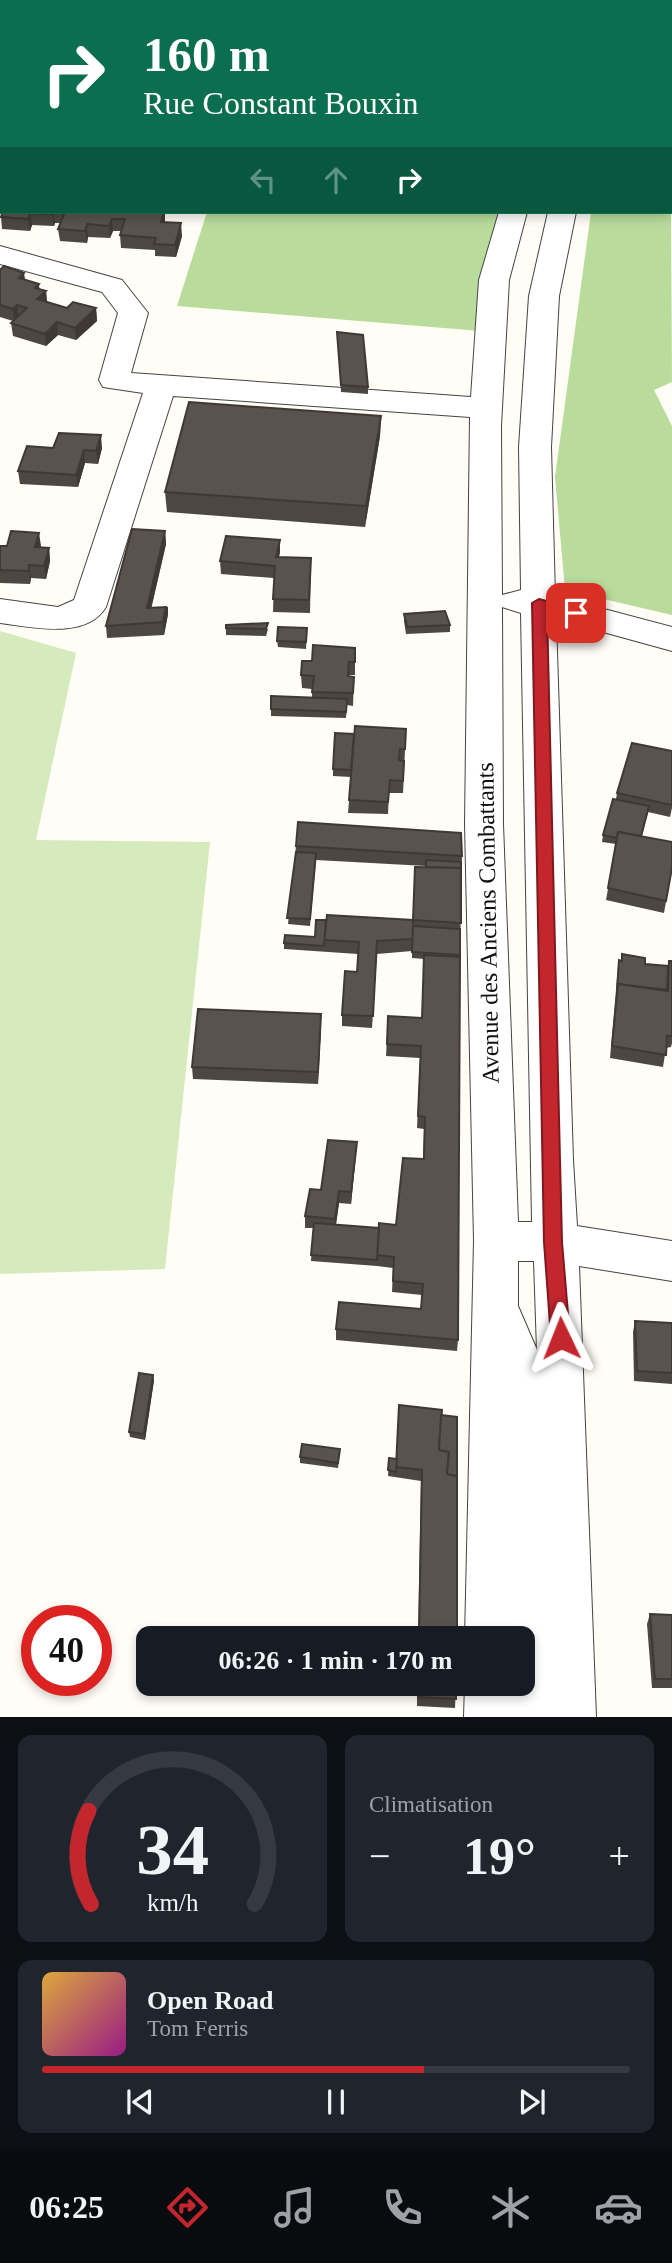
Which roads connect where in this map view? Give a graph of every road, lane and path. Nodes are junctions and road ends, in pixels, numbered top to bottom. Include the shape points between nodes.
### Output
1 (512, 214) edge
2 (541, 214) edge
3 (562, 214) edge
4 (0, 255) edge
5 (161, 386) junction
6 (485, 408) junction
7 (513, 602) junction
8 (0, 611) edge
9 (672, 639) edge
10 (496, 1241) junction
11 (553, 1242) junction
12 (672, 1261) edge
13 (496, 1308) junction
14 (491, 1626) edge
15 (491, 1696) edge
16 (490, 1717) edge
17 (540, 1717) edge
18 (570, 1717) edge

1 - 6 street, Avenue des Anciens Combattants via 494,280
2 - 7 street via 513,381
3 - 7 street, Avenue des Anciens Combattants via 543,309 535,447
4 - 5 street via 113,286 133,313 114,380
5 - 6 street
5 - 8 street via 89,607 61,619
6 - 7 street, Avenue des Anciens Combattants
7 - 9 street
7 - 10 street, Avenue des Anciens Combattants via 484,824
7 - 11 street via 527,1138 551,1160
10 - 11 street
10 - 13 street, Avenue des Anciens Combattants
11 - 12 street
11 - 18 street via 560,1311
13 - 14 street, Avenue des Anciens Combattants
13 - 17 street via 530,1388
15 - 16 street

